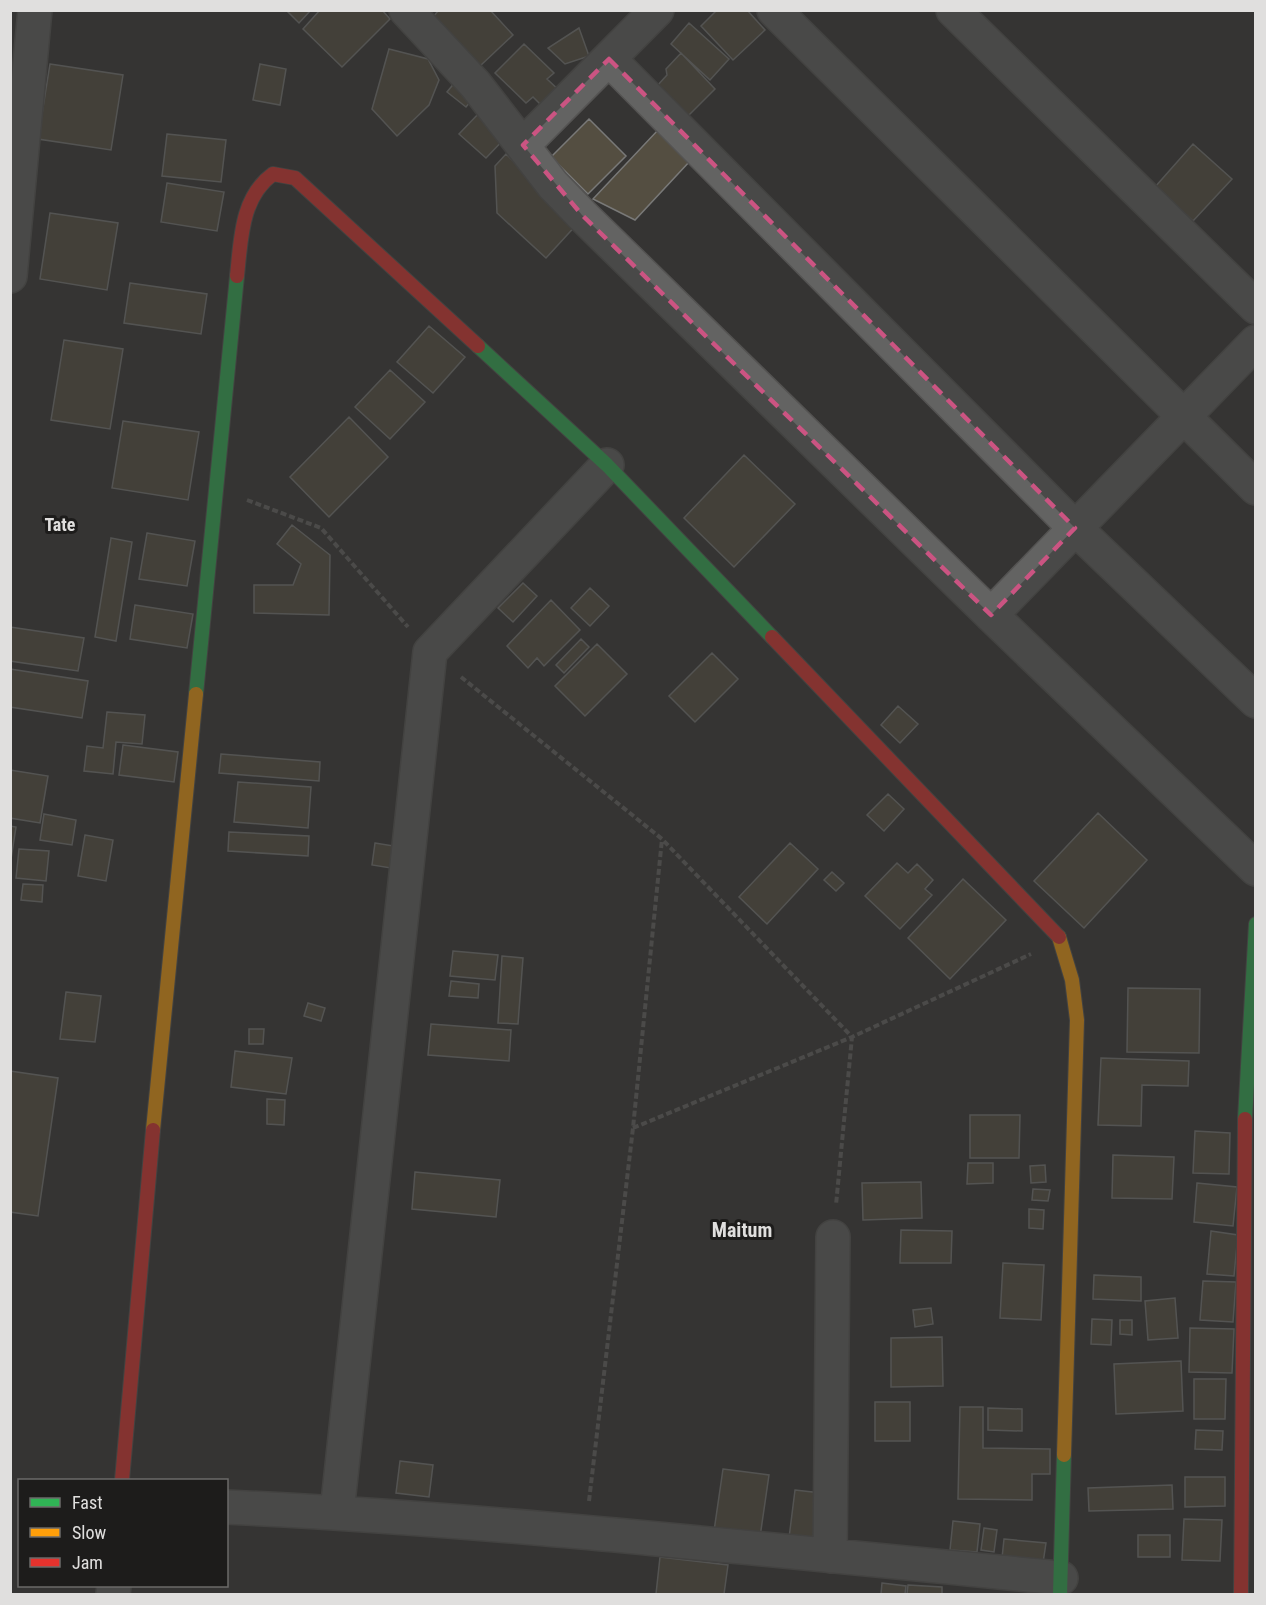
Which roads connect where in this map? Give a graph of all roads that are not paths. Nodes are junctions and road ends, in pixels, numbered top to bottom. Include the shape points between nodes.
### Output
1 (35, 10) edge
2 (657, 10) edge
3 (774, 10) edge
4 (953, 10) edge
5 (414, 13) edge
6 (609, 59) junction
7 (523, 145) junction
8 (10, 276) edge
9 (1256, 307) edge
10 (1256, 342) edge
11 (1184, 416) junction
12 (607, 465) junction
13 (1256, 488) edge
14 (1075, 528) junction
15 (991, 615) junction
16 (1256, 701) edge
17 (1256, 869) edge
18 (1256, 924) edge
19 (833, 1237) road end
20 (122, 1479) edge
21 (228, 1507) edge
22 (337, 1512) junction
23 (830, 1556) junction
24 (1060, 1586) edge
25 (1242, 1594) edge

1 - 8 street
2 - 6 street
3 - 11 street
4 - 9 street
5 - 7 street
6 - 7 street
6 - 14 street
7 - 15 street via 582,215
10 - 11 street
11 - 13 street
11 - 14 street
12 - 20 street via 295,178 273,174 258,183 241,239 160,1052
12 - 22 street via 430,652
12 - 24 street via 1061,940 1077,1020
14 - 15 street
14 - 16 street
15 - 17 street
18 - 25 street via 1245,1091
19 - 23 street
21 - 22 street
22 - 23 street
23 - 24 street

